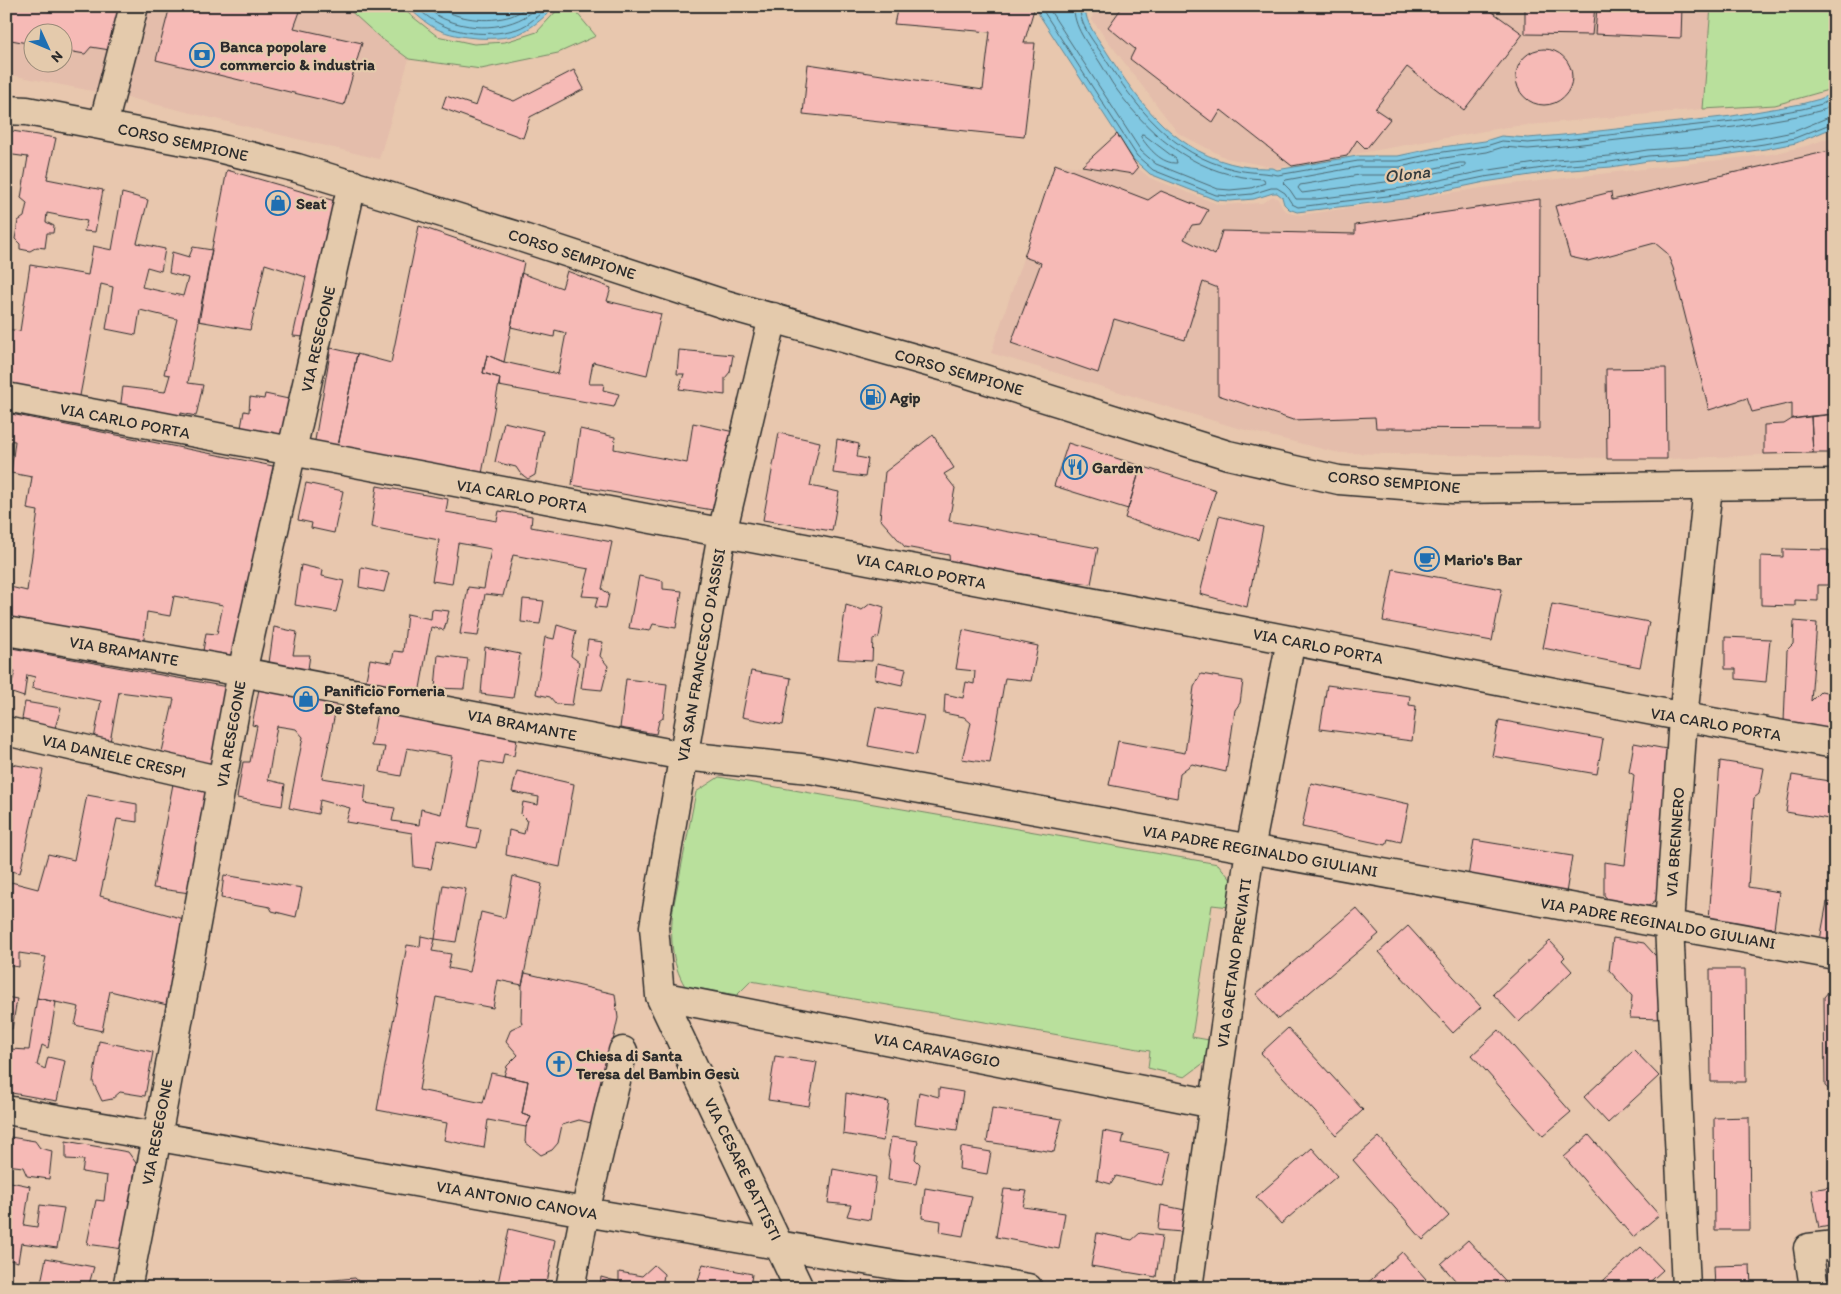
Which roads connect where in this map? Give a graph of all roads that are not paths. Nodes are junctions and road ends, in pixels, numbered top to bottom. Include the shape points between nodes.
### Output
1 (134, 6) edge
2 (13, 108) edge
3 (103, 125) junction
4 (352, 184) junction
5 (773, 317) junction
6 (6, 397) edge
7 (292, 454) junction
8 (1835, 484) edge
9 (1708, 487) junction
10 (722, 533) junction
11 (6, 631) edge
12 (1291, 640) junction
13 (242, 672) junction
14 (1683, 718) junction
15 (6, 732) edge
16 (1835, 744) edge
17 (684, 756) junction
18 (222, 781) junction
19 (1250, 849) junction
20 (1670, 925) junction
21 (1835, 956) edge
22 (660, 996) junction
23 (623, 1051) dead end
24 (1214, 1104) junction
25 (6, 1110) edge
26 (157, 1137) junction
27 (585, 1212) junction
28 (1835, 1244) edge
29 (780, 1245) junction
30 (127, 1288) edge
31 (570, 1288) edge
32 (800, 1288) edge
33 (1028, 1288) edge
34 (1188, 1288) edge
35 (1686, 1288) edge
36 (1814, 1288) edge

1 - 3 street, CORSO SEMPIONE
2 - 3 street, CORSO SEMPIONE
3 - 4 street, CORSO SEMPIONE via 210,146
4 - 5 street, CORSO SEMPIONE
4 - 7 street, VIA RESEGONE
5 - 9 street, CORSO SEMPIONE via 1228,455 1340,480 1453,489
5 - 10 street, VIA SAN FRANCESCO D'ASSISI
6 - 7 street, VIA CARLO PORTA
7 - 10 street, VIA CARLO PORTA
7 - 13 street, VIA RESEGONE
8 - 9 street, CORSO SEMPIONE
9 - 14 street, VIA BRENNERO
10 - 12 street, VIA CARLO PORTA
10 - 17 street, VIA SAN FRANCESCO D'ASSISI
11 - 13 street, VIA BRAMANTE
12 - 14 street, VIA CARLO PORTA
12 - 19 street, VIA GAETANO PREVIATI
13 - 17 street, VIA BRAMANTE
13 - 18 street, VIA RESEGONE
14 - 16 street, VIA CARLO PORTA
14 - 20 street, VIA BRENNERO
15 - 18 street, VIA DANIELE CRESPI
17 - 19 street, VIA PADRE REGINALDO GIULIANI via 810,769
17 - 22 street, VIA SAN FRANCESCO D'ASSISI via 654,927
18 - 26 street, VIA RESEGONE
19 - 20 street, VIA PADRE REGINALDO GIULIANI
19 - 24 street, VIA GAETANO PREVIATI
20 - 21 street, VIA PADRE REGINALDO GIULIANI
20 - 35 street, VIA BRENNERO
22 - 24 street, VIA CARAVAGGIO
22 - 29 street, VIA CESARE BATTISTI
23 - 27 street
24 - 34 street, VIA GAETANO PREVIATI
25 - 26 street, VIA ANTONIO CANOVA
26 - 27 street, VIA ANTONIO CANOVA
26 - 30 street, VIA RESEGONE
27 - 29 street, VIA ANTONIO CANOVA
27 - 31 street
28 - 36 street via 1808,1248
29 - 32 street, VIA CESARE BATTISTI
29 - 33 street, VIA ANTONIO CANOVA

